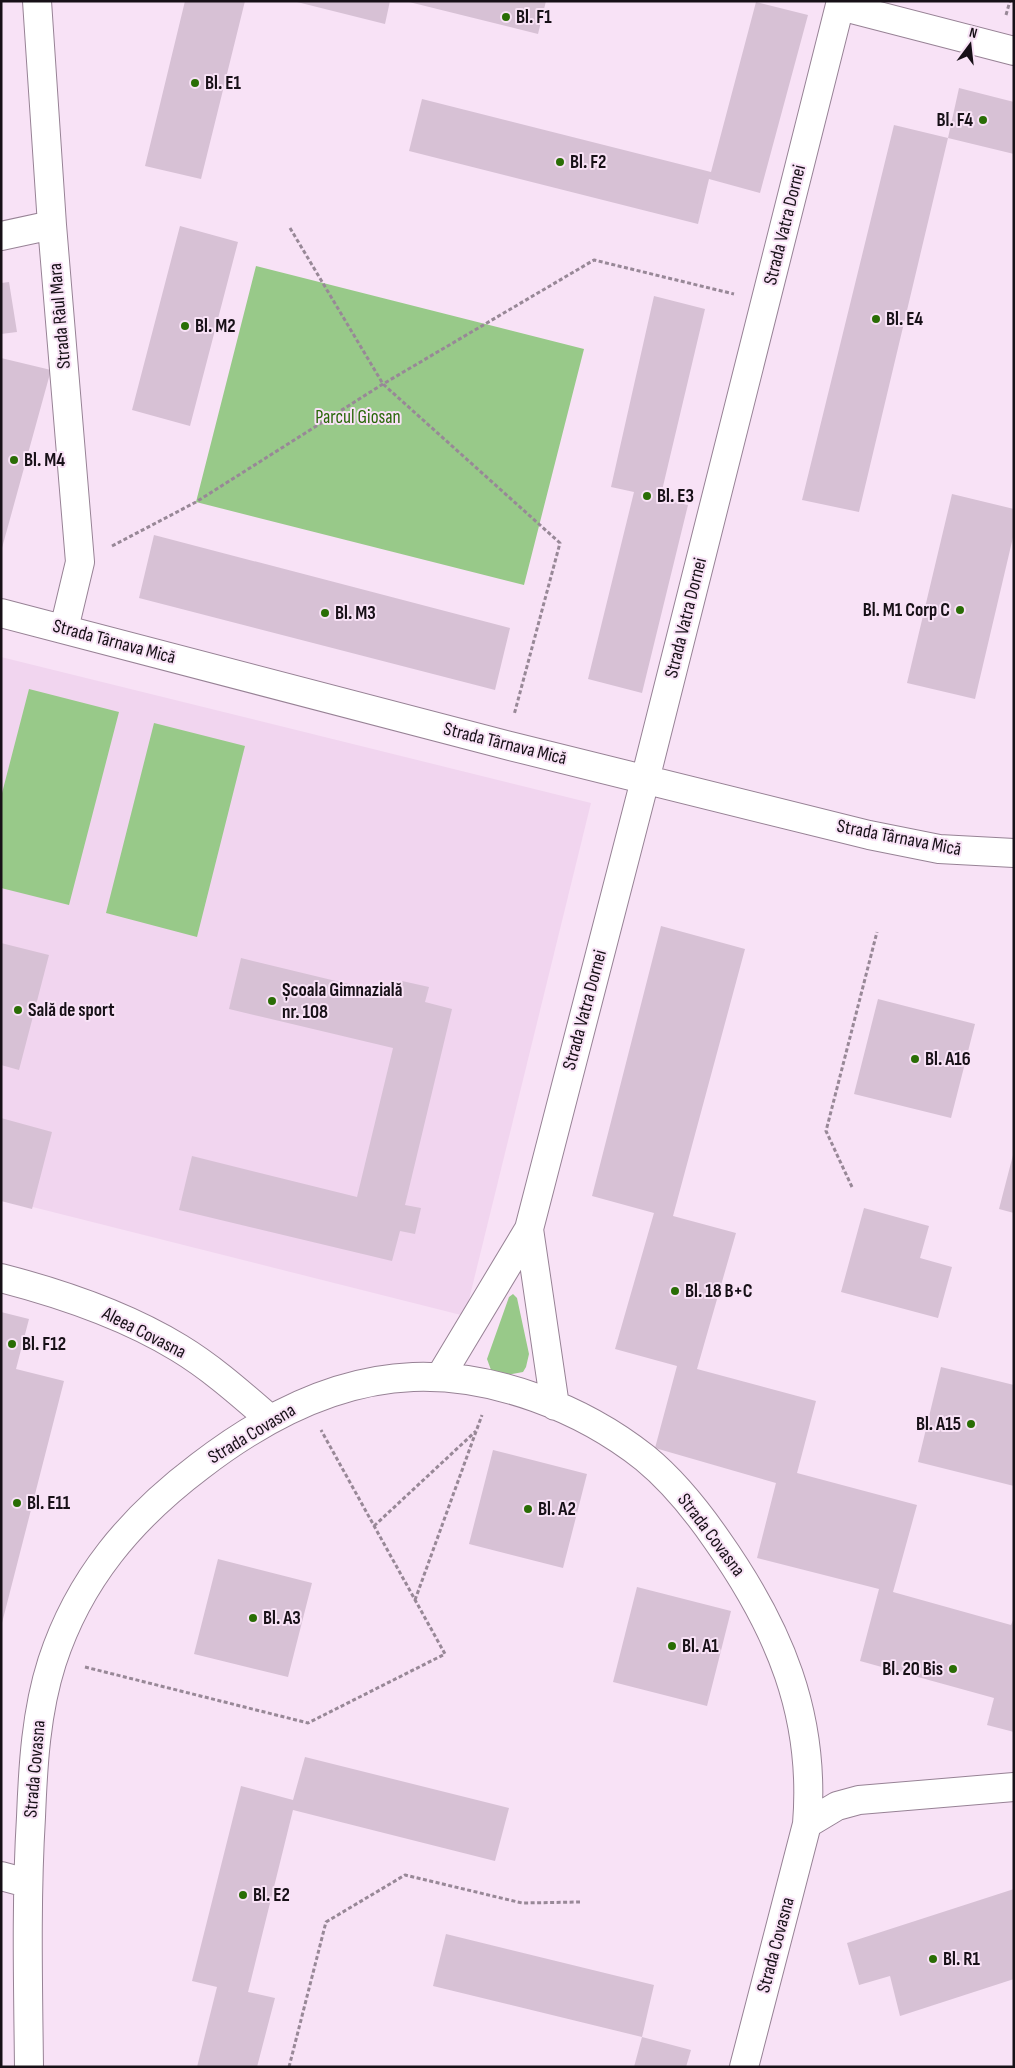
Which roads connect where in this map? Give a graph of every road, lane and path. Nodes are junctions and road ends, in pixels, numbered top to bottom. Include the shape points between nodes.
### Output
1 (37, 1) edge
2 (841, 4) edge
3 (1014, 51) edge
4 (52, 225) junction
5 (290, 228) dead end
6 (1, 236) edge
7 (766, 302) junction
8 (383, 384) junction
9 (80, 562) junction
10 (1, 613) edge
11 (64, 629) junction
12 (506, 745) junction
13 (645, 780) junction
14 (1013, 851) edge
15 (877, 932) dead end
16 (852, 1187) dead end
17 (529, 1229) junction
18 (1, 1278) edge
19 (440, 1377) junction
20 (493, 1386) junction
21 (306, 1403) junction
22 (555, 1406) junction
23 (270, 1419) junction
24 (477, 1430) junction
25 (374, 1526) junction
26 (415, 1600) junction
27 (53, 1659) junction
28 (1014, 1787) edge
29 (807, 1824) junction
30 (1, 1876) edge
31 (27, 1883) junction
32 (580, 1902) dead end
33 (29, 2067) edge
34 (289, 2067) edge
35 (744, 2067) edge

1 - 4 street, Strada Râul Mara
2 - 3 street, Strada Vatra Dornei
2 - 7 street, Strada Vatra Dornei
4 - 6 street
4 - 9 street, Strada Râul Mara
5 - 8 path
7 - 8 path via 594,260
7 - 13 street, Strada Vatra Dornei
8 - 9 path via 196,502
8 - 12 path via 560,543
9 - 11 street, Strada Râul Mara
10 - 11 street, Strada Târnava Mică
11 - 12 street, Strada Târnava Mică
12 - 13 street, Strada Târnava Mică
13 - 14 street, Strada Târnava Mică via 902,842 959,851
13 - 17 street, Strada Vatra Dornei
15 - 16 path via 826,1131
17 - 19 street, Strada Vatra Dornei
17 - 22 street, Strada Vatra Dornei
18 - 23 street, Aleea Covasna via 44,1290 140,1327 207,1367
19 - 20 street, Strada Covasna
19 - 21 street, Strada Covasna via 380,1380
20 - 22 street, Strada Covasna
20 - 24 path
21 - 23 street, Strada Covasna
21 - 25 path
22 - 29 street, Strada Covasna via 600,1428 646,1459 695,1508 745,1579 779,1646 794,1690 809,1760
23 - 27 street, Strada Covasna via 225,1447 170,1489 132,1524 98,1568 73,1611
24 - 25 path
24 - 26 path
25 - 26 path
26 - 27 path via 445,1654 308,1723
27 - 31 street, Strada Covasna via 37,1732
28 - 29 street via 859,1800 837,1806
29 - 35 street, Strada Covasna
30 - 31 street
31 - 33 street, Strada Covasna
32 - 34 path via 522,1903 405,1874 326,1922

